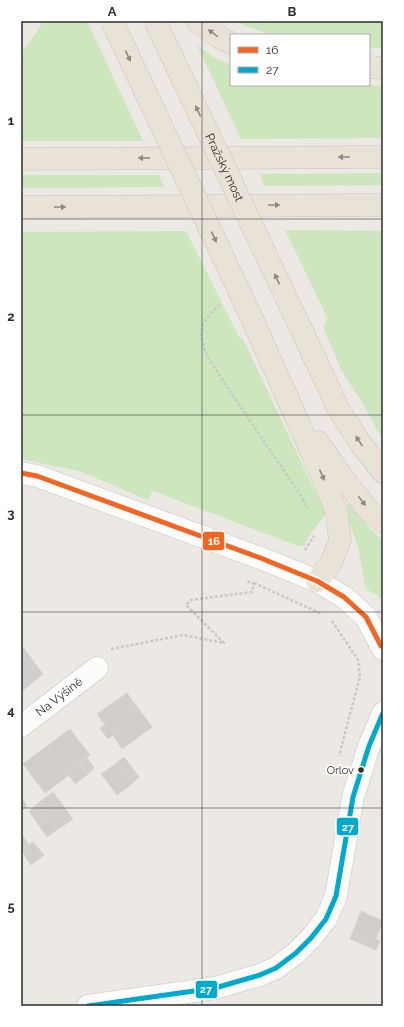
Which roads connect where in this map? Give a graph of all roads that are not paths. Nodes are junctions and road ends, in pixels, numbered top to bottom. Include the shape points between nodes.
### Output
1 (112, 21) edge
2 (155, 21) edge
3 (197, 21) edge
4 (230, 42) edge
5 (370, 67) edge
6 (383, 68) edge
7 (383, 157) edge
8 (21, 159) edge
9 (383, 204) edge
10 (21, 207) edge
11 (249, 312) junction
12 (383, 472) edge
13 (21, 473) edge
14 (383, 522) edge
15 (317, 581) junction
16 (383, 649) edge
17 (97, 668) road end
18 (383, 713) edge
19 (21, 726) edge
20 (88, 1006) edge

1 -> 11 highway, bridge
12 -> 2 highway, Pražský most, bridge via 360,443 338,408
4 -> 3 highway
5 - 6 highway
7 -> 8 highway
10 -> 9 highway
11 -> 14 highway via 320,447 369,511
11 -> 15 highway via 337,514 340,540 331,563
13 - 15 street via 37,476
15 - 16 street via 344,597 366,617
17 - 19 street, Na Výšině
18 - 20 street via 353,797 336,896 326,920 296,953 276,968 260,975 215,988

